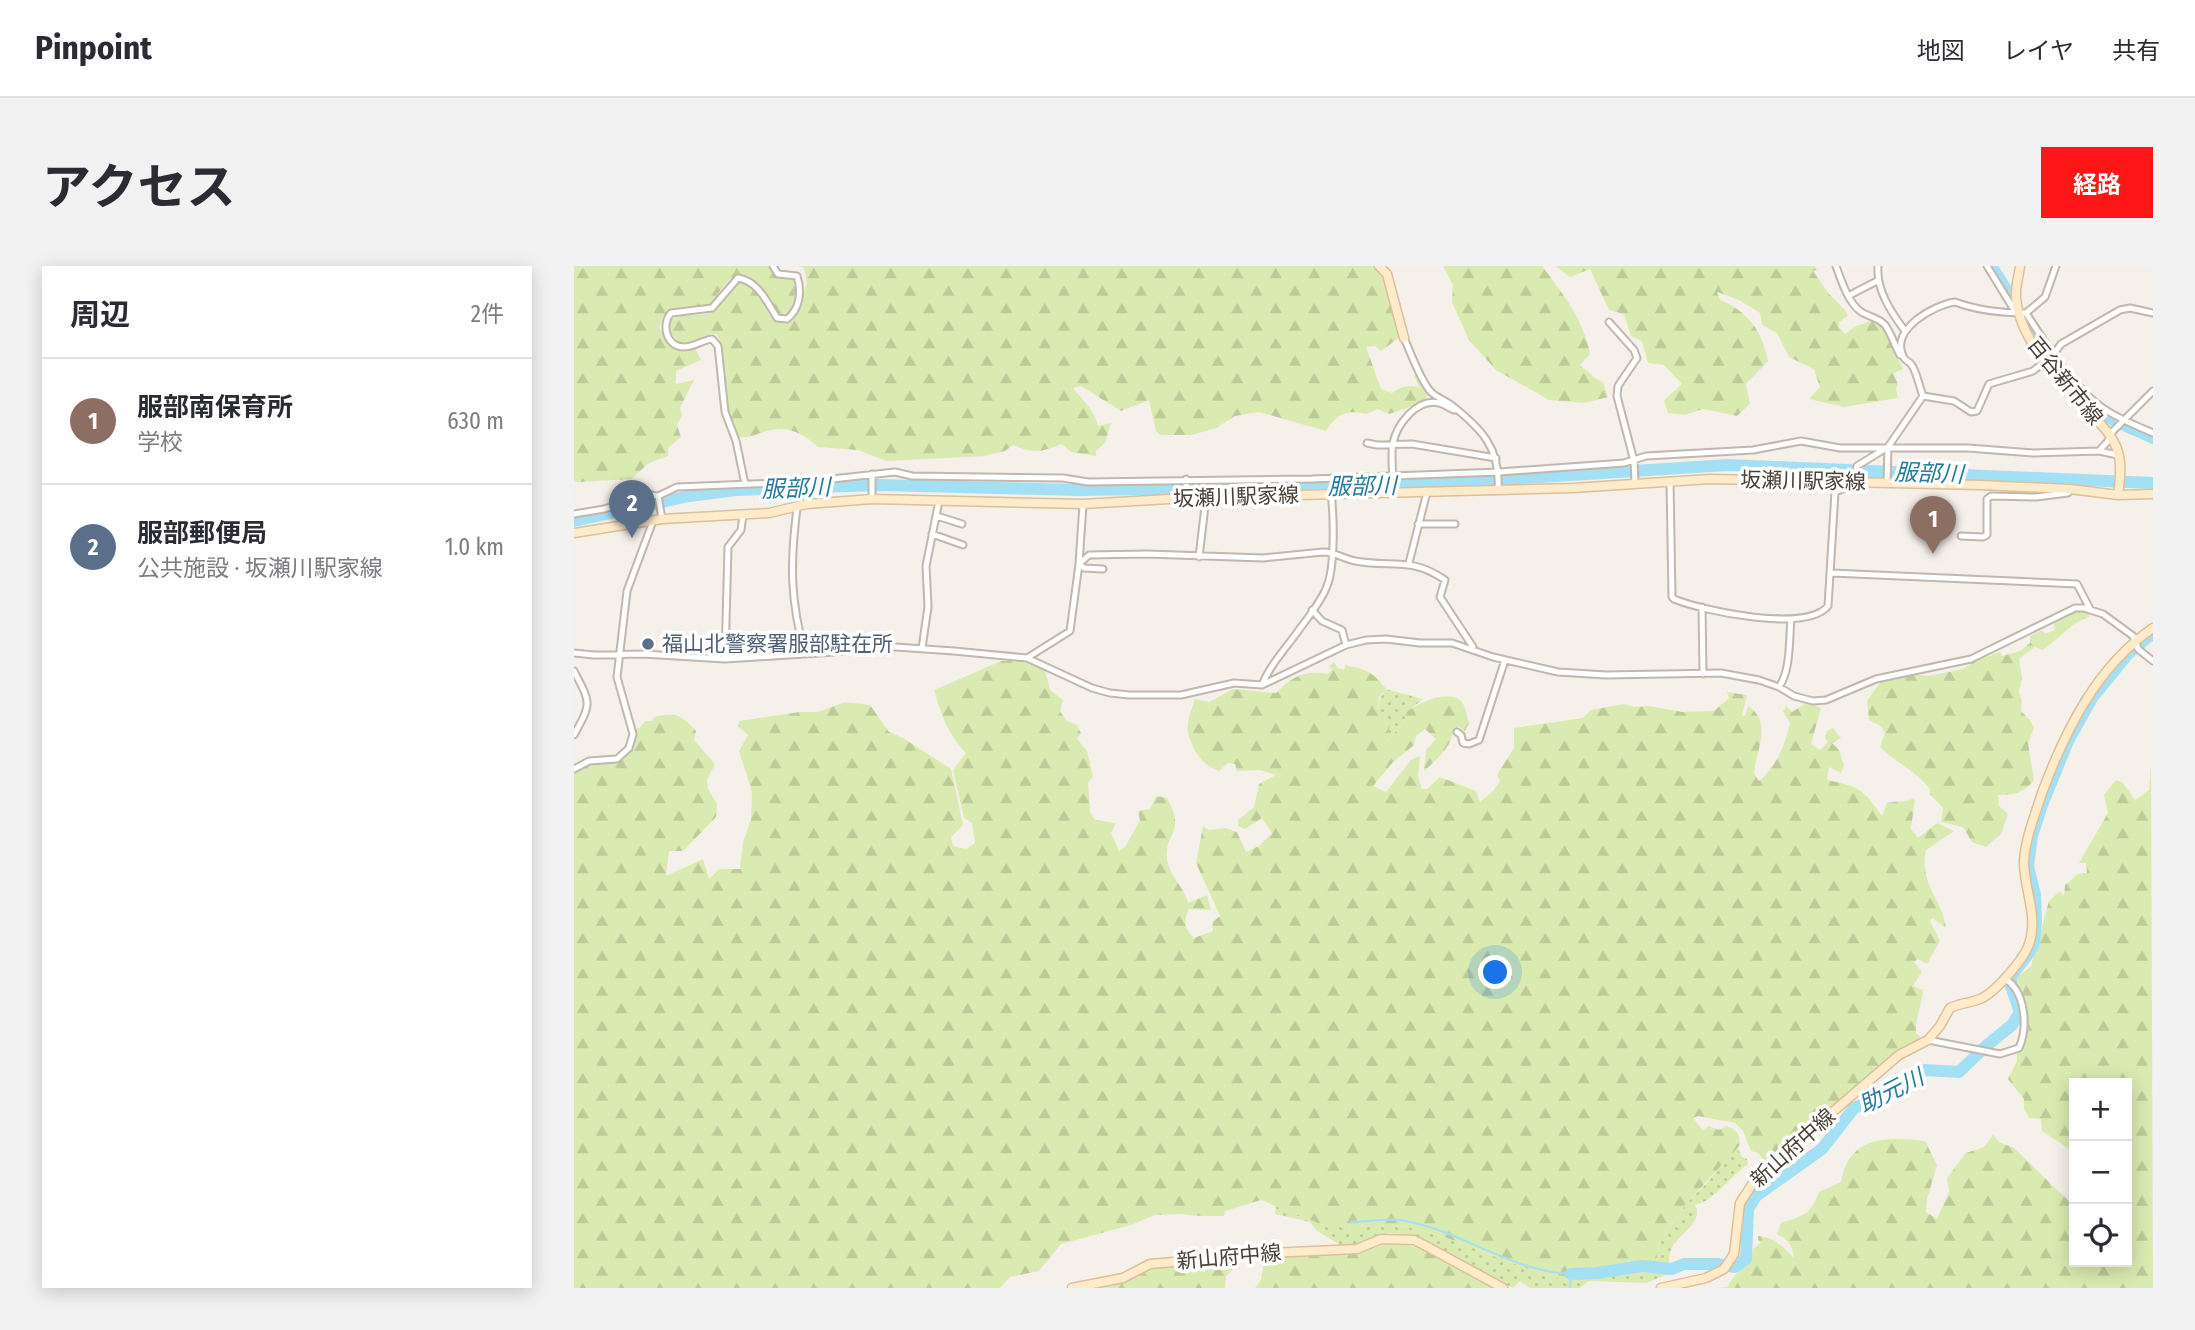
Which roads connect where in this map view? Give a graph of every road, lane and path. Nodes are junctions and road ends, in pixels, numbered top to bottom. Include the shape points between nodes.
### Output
1 (773, 266) edge
2 (1379, 266) edge
3 (1836, 266) edge
4 (1878, 266) edge
5 (1987, 266) edge
6 (2020, 266) edge
7 (2056, 266) edge
8 (1877, 281) junction
9 (1850, 295) junction
10 (2020, 313) junction
11 (2153, 313) edge
12 (1609, 322) dead end
13 (1905, 331) junction
14 (1404, 338) joint
15 (1903, 357) junction
16 (2050, 359) junction
17 (2153, 391) edge
18 (1923, 396) junction
19 (1460, 413) junction
20 (2124, 420) junction
21 (2153, 433) edge
22 (2112, 434) junction
23 (1367, 443) dead end
24 (1392, 445) junction
25 (1888, 447) junction
26 (2099, 451) junction
27 (2119, 455) junction
28 (1496, 458) junction
29 (1634, 463) junction
30 (1499, 474) junction
31 (872, 476) junction
32 (1394, 476) junction
33 (1186, 479) junction
34 (1855, 479) junction
35 (1634, 480) junction
36 (1887, 480) junction
37 (1670, 481) junction
38 (805, 482) junction
39 (745, 484) junction
40 (1980, 485) junction
41 (1498, 488) junction
42 (2070, 489) junction
43 (2119, 490) junction
44 (1393, 491) junction
45 (1427, 492) junction
46 (2153, 494) edge
47 (1331, 495) junction
48 (1187, 496) junction
49 (659, 497) junction
50 (872, 497) junction
51 (1206, 498) junction
52 (1987, 499) junction
53 (807, 500) junction
54 (939, 501) junction
55 (1083, 504) junction
56 (797, 508) junction
57 (574, 514) edge
58 (743, 515) junction
59 (937, 516) junction
60 (659, 517) junction
61 (962, 524) dead end
62 (1418, 524) junction
63 (1454, 524) dead end
64 (574, 533) edge
65 (932, 534) junction
66 (1961, 536) dead end
67 (574, 540) edge
68 (963, 545) dead end
69 (1331, 552) junction
70 (1199, 556) junction
71 (1409, 563) junction
72 (1079, 564) junction
73 (1103, 569) dead end
74 (1832, 573) junction
75 (1702, 607) junction
76 (2090, 609) junction
77 (1312, 610) junction
78 (1791, 619) junction
79 (2153, 628) edge
80 (1346, 645) junction
81 (2137, 645) junction
82 (922, 648) junction
83 (1472, 649) junction
84 (574, 653) edge
85 (620, 654) junction
86 (805, 654) junction
87 (1027, 657) junction
88 (725, 659) junction
89 (1505, 660) junction
90 (2153, 661) edge
91 (574, 671) edge
92 (1703, 674) junction
93 (1262, 685) junction
94 (1779, 687) junction
95 (1457, 732) dead end
96 (574, 735) edge
97 (574, 769) edge
98 (2004, 978) junction
99 (1928, 1040) junction
100 (1072, 1288) edge
101 (1503, 1288) edge
102 (1661, 1288) edge

1 - 39 street via 778,274 797,276 800,286 793,313 786,319 777,318 760,291 738,278 712,308 671,313 666,318 668,337 677,345 712,339 718,346 725,412
2 - 14 main road via 1387,274
3 - 9 street
4 - 8 street
5 - 10 street
6 - 10 main road, 百谷新市線 via 2016,292
7 - 10 street via 2045,297
8 - 9 street
8 - 13 street
9 - 15 street via 1860,311 1885,326
10 - 13 street via 1973,309 1955,302 1928,313
10 - 16 main road, 百谷新市線 via 2026,332
11 - 16 street via 2120,310 2060,344
12 - 29 street via 1637,358 1618,386 1617,396
13 - 15 street via 1900,342
14 - 19 street via 1432,392
15 - 18 street
16 - 18 street via 2033,371 1989,384 1978,411
16 - 20 street via 2091,399
16 - 22 main road, 百谷新市線
17 - 20 street
18 - 25 street
19 - 24 street via 1441,403 1420,406 1398,427
19 - 28 street via 1484,433
20 - 21 street
20 - 22 street
22 - 26 street
22 - 27 main road, 百谷新市線
23 - 24 street
24 - 28 street
24 - 32 street
25 - 26 street
25 - 29 street via 1840,449 1801,441 1753,450 1646,456
25 - 34 street via 1857,466
25 - 36 street
26 - 27 street
27 - 43 main road, 百谷新市線
28 - 30 street
29 - 30 street
29 - 35 street
30 - 32 street
30 - 41 street
31 - 33 street via 895,472 1088,482
31 - 38 street
31 - 50 street
32 - 33 street
32 - 44 street
33 - 48 street
34 - 36 main road, 坂瀬川駅家線
34 - 37 main road, 坂瀬川駅家線
34 - 74 street via 1833,496
35 - 37 main road, 坂瀬川駅家線
35 - 41 main road, 坂瀬川駅家線 via 1573,488
36 - 40 main road, 坂瀬川駅家線
37 - 75 street via 1672,597
38 - 39 street
38 - 53 street
39 - 49 street via 677,487
40 - 42 main road, 坂瀬川駅家線
40 - 52 street
41 - 45 main road, 坂瀬川駅家線
42 - 43 main road, 坂瀬川駅家線
42 - 52 street via 2036,497
43 - 46 main road, 坂瀬川駅家線
44 - 45 main road, 坂瀬川駅家線
44 - 47 main road, 坂瀬川駅家線
45 - 62 street
47 - 51 main road, 坂瀬川駅家線
47 - 69 street
48 - 51 main road, 坂瀬川駅家線
48 - 55 main road, 坂瀬川駅家線
49 - 57 street via 651,495
49 - 60 street
50 - 53 main road, 坂瀬川駅家線
50 - 54 main road, 坂瀬川駅家線
51 - 70 street
52 - 66 street via 1987,535
53 - 56 main road, 坂瀬川駅家線
54 - 55 main road, 坂瀬川駅家線
54 - 59 street
55 - 72 street
56 - 58 main road, 坂瀬川駅家線
56 - 86 street via 791,583
58 - 60 main road, 坂瀬川駅家線
58 - 88 street via 741,530 728,547
59 - 61 street
59 - 65 street
60 - 64 main road, 坂瀬川駅家線
60 - 85 street via 628,591
62 - 63 street
62 - 71 street
64 - 67 street
65 - 68 street
65 - 82 street
69 - 70 street via 1263,558
69 - 71 street via 1355,561
69 - 77 street via 1327,587
70 - 72 street via 1089,555
71 - 83 street via 1445,580 1440,597
72 - 73 street
72 - 87 street via 1070,631
74 - 76 street via 2077,584
74 - 78 street via 1825,611
75 - 78 street
75 - 92 street
76 - 81 street via 2133,636
76 - 94 street via 2076,608 1971,659 1876,679 1826,700 1794,696
77 - 80 street via 1322,621 1342,630
77 - 93 street
78 - 94 street via 1789,651
79 - 81 main road, 新山府中線
80 - 83 street via 1386,639 1451,643
80 - 93 street
81 - 90 street
81 - 98 main road, 新山府中線 via 2087,697 2053,765 2024,858 2031,897 2030,943
82 - 86 street via 881,646
82 - 87 street
83 - 89 street
84 - 85 street
85 - 88 street
85 - 97 street via 617,677 631,725 629,748 617,759 589,761
86 - 88 street
87 - 93 street via 1092,688 1129,695 1181,695 1234,683
89 - 92 street via 1558,672 1606,676
89 - 95 street via 1479,740 1463,743
91 - 96 street via 588,703
92 - 94 street via 1741,676
98 - 99 main road, 新山府中線 via 1982,998 1950,1008
98 - 99 street via 2024,1013 2019,1048 2000,1054
99 - 102 main road, 新山府中線 via 1899,1055 1757,1177 1740,1203 1734,1254 1727,1266 1706,1278
100 - 101 main road, 新山府中線 via 1123,1279 1150,1264 1224,1255 1357,1249 1381,1239 1401,1238 1414,1240

